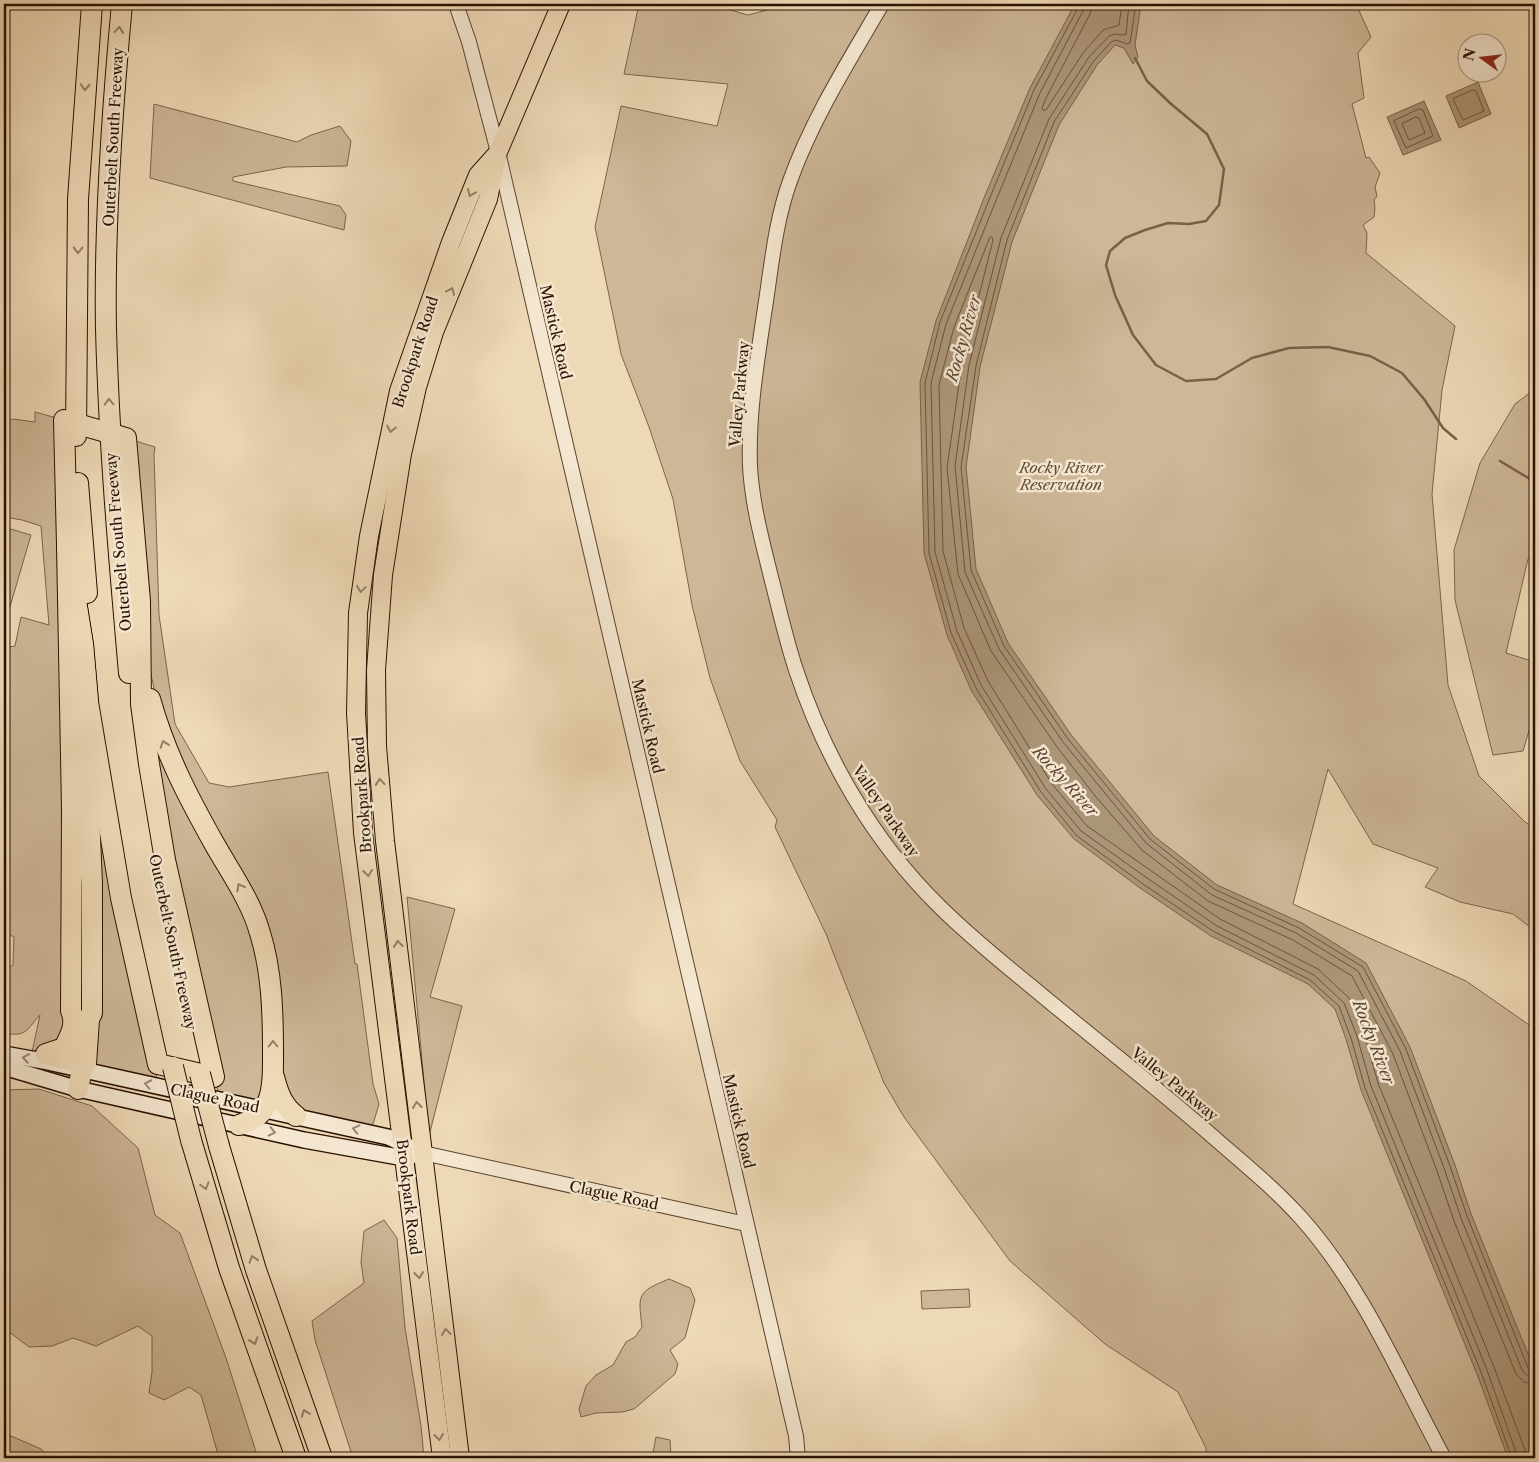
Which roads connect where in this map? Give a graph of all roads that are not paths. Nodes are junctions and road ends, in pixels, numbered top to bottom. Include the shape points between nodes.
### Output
1 (92, 4) edge
2 (122, 4) edge
3 (456, 4) edge
4 (562, 4) edge
5 (882, 4) edge
6 (498, 152) junction
7 (76, 445) junction
8 (67, 545) junction
9 (119, 556) junction
10 (80, 630) junction
11 (88, 702) junction
12 (4, 1054) edge
13 (82, 1066) junction
14 (273, 1068) junction
15 (10, 1069) edge
16 (78, 1089) junction
17 (264, 1109) junction
18 (296, 1116) junction
19 (239, 1125) junction
20 (403, 1150) junction
21 (423, 1154) junction
22 (746, 1224) junction
23 (296, 1458) edge
24 (322, 1458) edge
25 (442, 1458) edge
26 (460, 1458) edge
27 (798, 1458) edge
28 (1444, 1458) edge

1 -> 7 highway, Outerbelt South Freeway via 78,199
9 -> 2 highway, Outerbelt South Freeway via 110,442 106,327 108,199
3 - 6 street, Mastick Road
4 - 6 main road, Brookpark Road
5 - 28 street, Valley Parkway via 823,107 791,177 780,212 755,377 750,470 756,513 795,669 847,788 898,862 936,904 972,938 1172,1100 1278,1193 1332,1254 1370,1317
6 -> 20 main road, Brookpark Road via 478,175 400,391 369,536 358,613 356,713 363,832
21 -> 6 main road, Brookpark Road via 385,841 378,746 376,670 383,575 406,435 418,387 434,332 488,199
6 - 22 street, Mastick Road
7 - 10 highway
7 -> 23 highway, Outerbelt South Freeway, bridge via 86,582 105,744 128,884 191,1140 229,1268
8 - 10 highway
8 - 11 highway via 64,420 126,438 140,602 141,704 149,764 165,860 214,1077 158,1064 121,898
8 - 13 highway via 73,1016 72,1032 64,1048 46,1054
14 -> 9 highway via 271,982 260,931 247,900 169,756 151,700
24 -> 9 highway, Outerbelt South Freeway, bridge via 256,1270 200,1074 160,883 135,739
10 - 11 highway
10 - 13 highway via 86,958
11 - 13 highway via 84,702 92,883 92,1013 86,1064
13 -> 12 main road, Clague Road
13 - 16 highway
17 -> 13 main road, Clague Road
14 - 17 highway via 269,1100
14 - 18 highway via 281,1099
15 - 16 main road, Clague Road
16 - 19 main road, Clague Road
17 - 18 main road, Clague Road
17 - 19 highway via 254,1119
20 -> 18 main road, Clague Road via 388,1137
19 -> 20 main road, Clague Road via 304,1140
20 - 21 main road, Clague Road
20 -> 25 main road, Brookpark Road
21 - 22 street, Clague Road
26 -> 21 main road, Brookpark Road
22 - 27 street, Mastick Road via 796,1436

